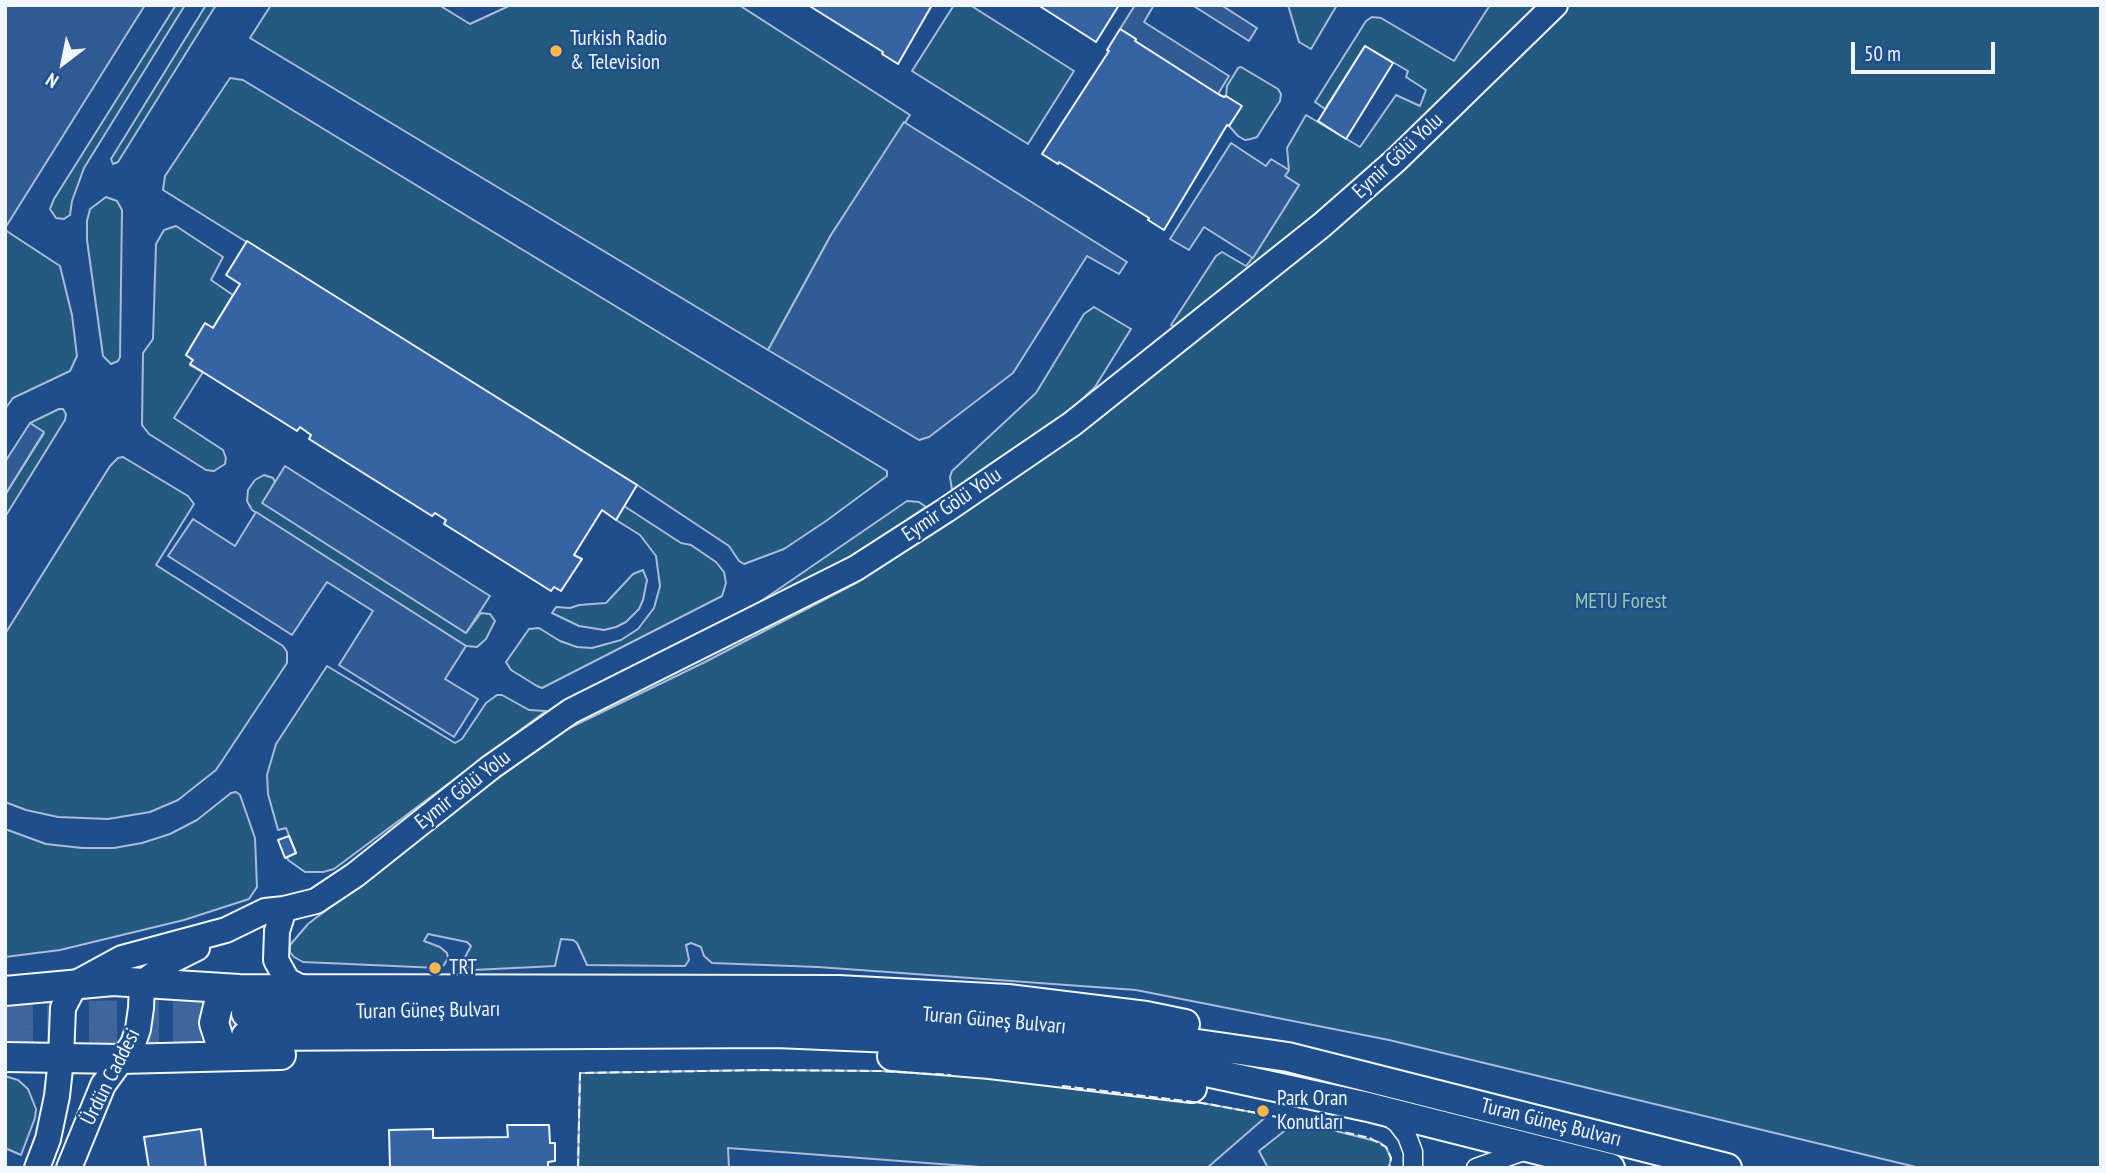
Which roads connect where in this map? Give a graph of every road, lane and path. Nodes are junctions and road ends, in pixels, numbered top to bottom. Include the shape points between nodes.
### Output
1 (1555, 5) edge
2 (284, 909) junction
3 (76, 983) junction
4 (142, 983) junction
5 (310, 990) junction
6 (5, 991) edge
7 (243, 1023) junction
8 (5, 1057) edge
9 (1287, 1057) junction
10 (61, 1059) junction
11 (120, 1059) junction
12 (1374, 1108) junction
13 (1532, 1148) junction
14 (37, 1168) edge
15 (69, 1168) edge
16 (1413, 1168) edge
17 (1476, 1168) edge
18 (1610, 1168) edge
19 (1727, 1168) edge

1 - 2 street, Eymir Gölü Yolu via 1322,225 1072,424 856,568 571,710 355,875 316,901
2 - 3 street, Eymir Gölü Yolu via 265,911 226,930 122,958
2 - 4 street via 253,932 184,953
2 - 5 street via 277,931 276,960 287,980
3 - 4 main road
3 - 6 main road
3 - 10 street, Ürdün Caddesi via 63,1008
4 - 7 main road
4 - 11 street, Ürdün Caddesi via 138,1029
5 - 7 main road
5 - 9 main road via 850,990 1008,999 1159,1019 1223,1034
7 - 9 main road, Turan Güneş Bulvarı via 832,1010 1009,1021
7 - 11 main road
7 - 12 main road, Turan Güneş Bulvarı via 776,1033 986,1042 1111,1056
8 - 10 main road
9 - 19 main road, Turan Güneş Bulvarı
10 - 11 main road
10 - 14 street, Ürdün Caddesi via 54,1117
11 - 15 street, Ürdün Caddesi via 103,1085
12 - 13 main road, Turan Güneş Bulvarı
12 - 16 street via 1407,1136
13 - 17 street
13 - 18 main road, Turan Güneş Bulvarı

